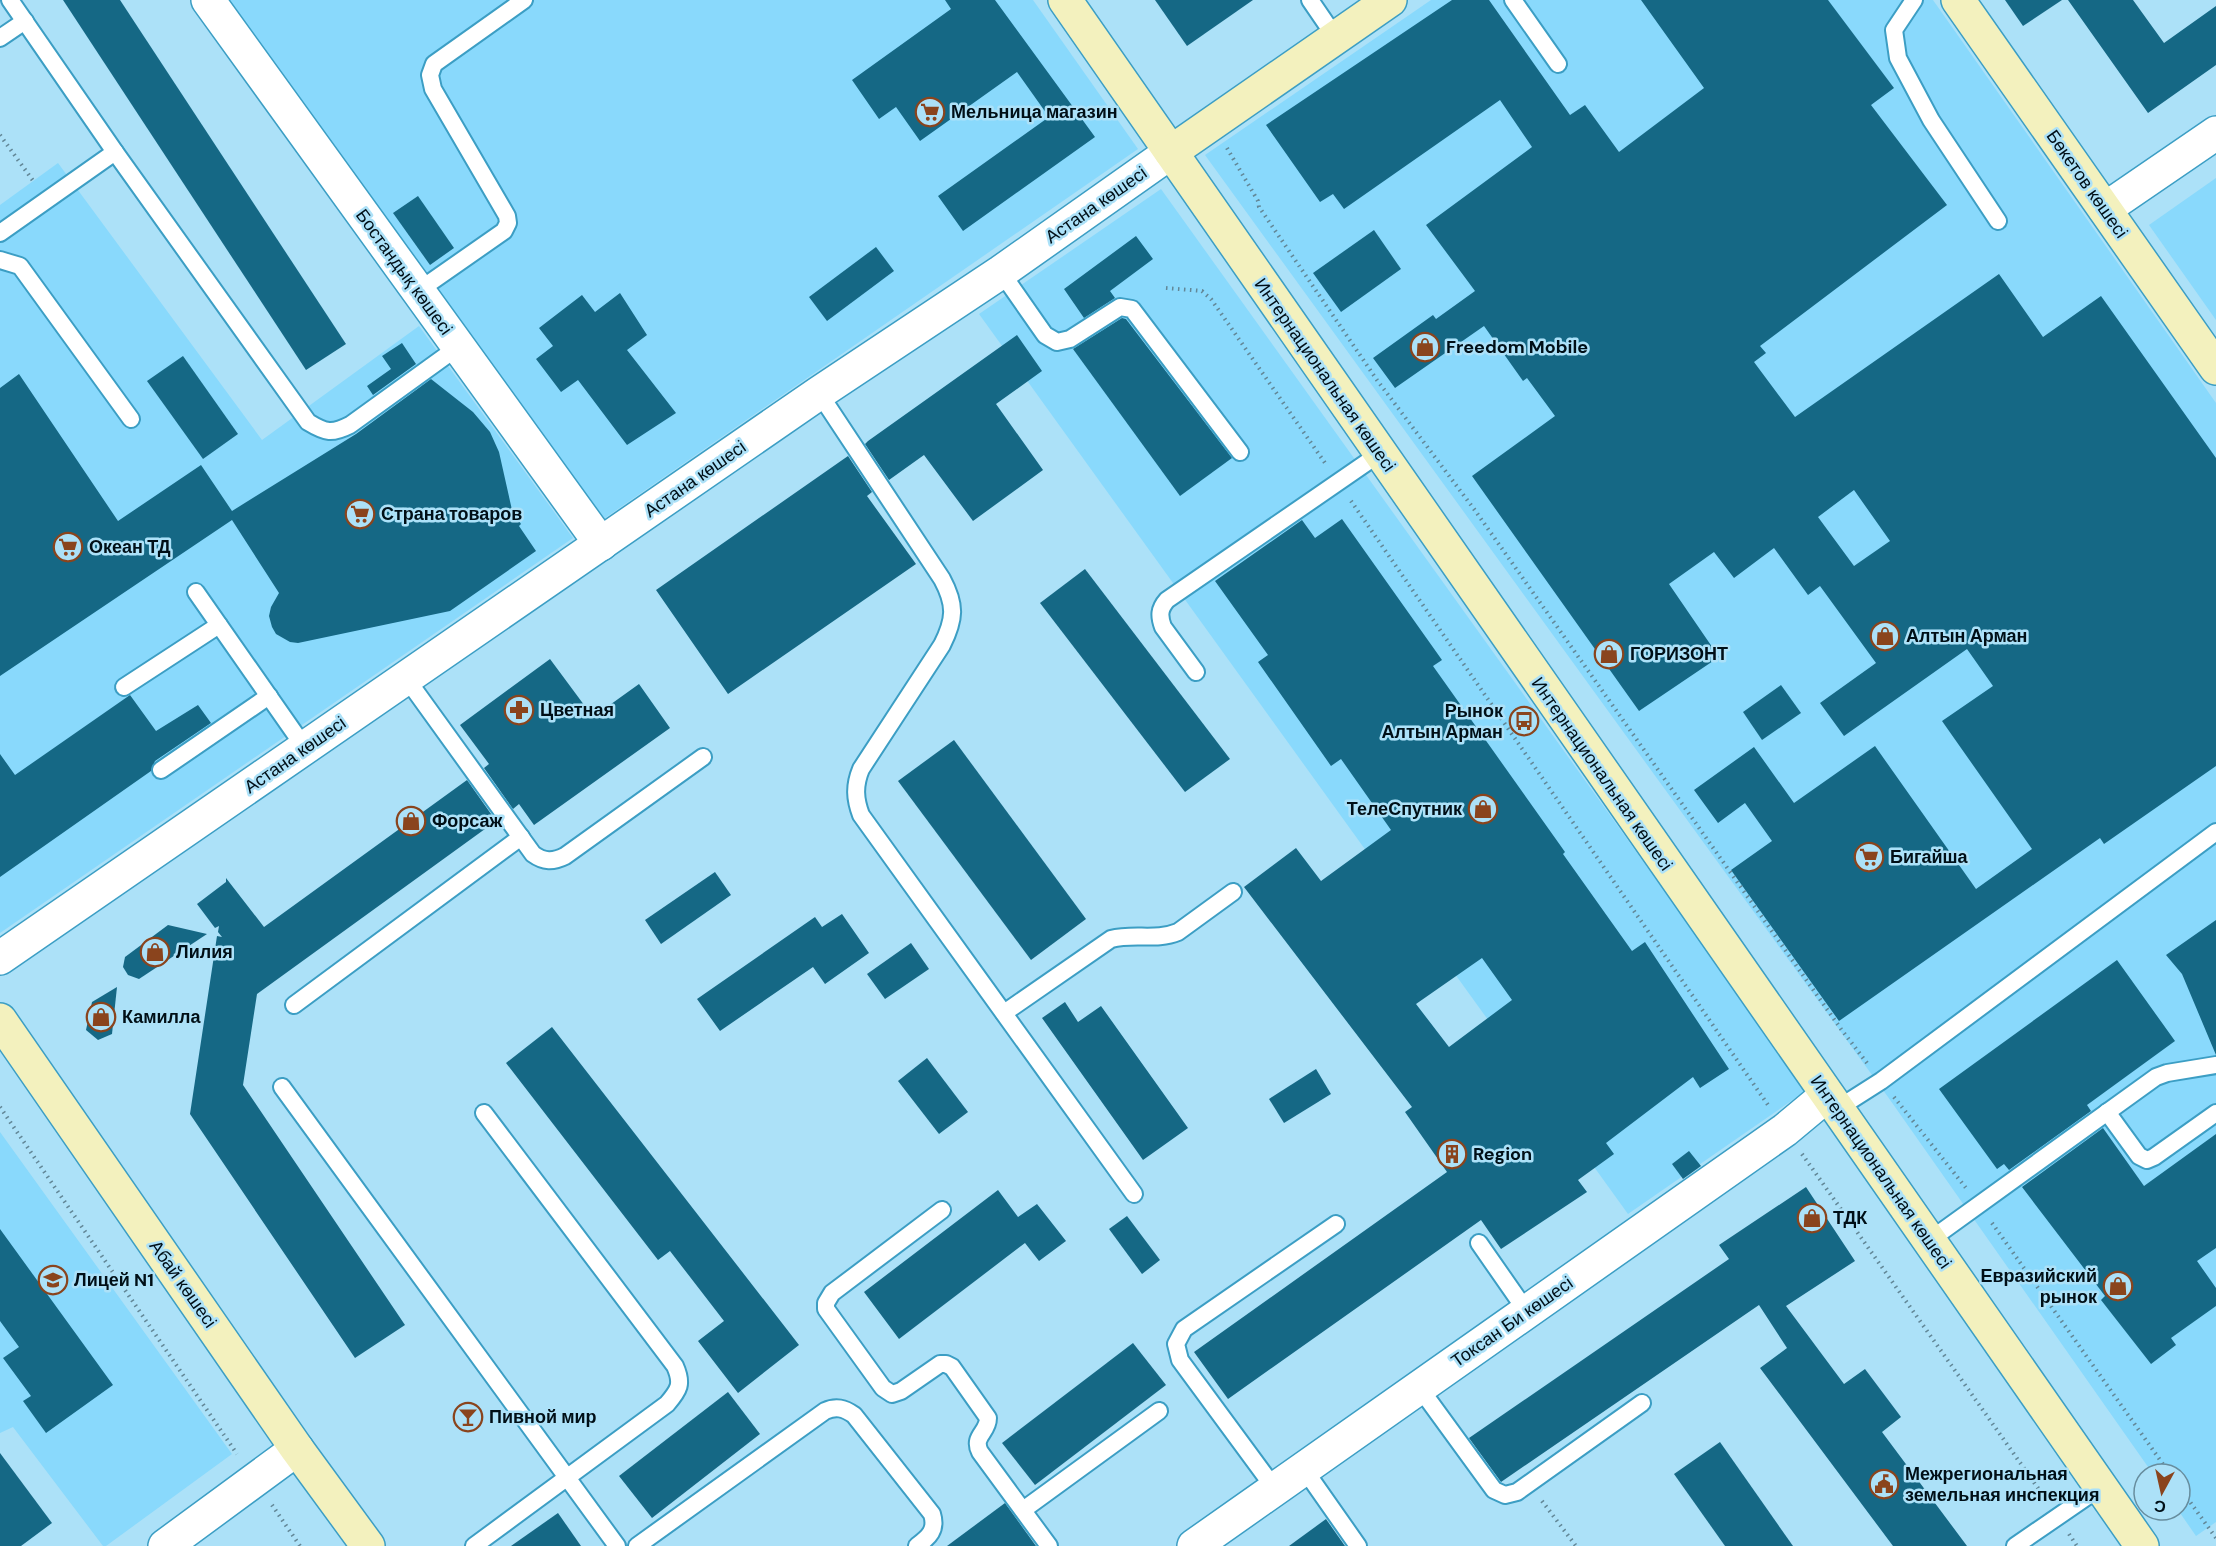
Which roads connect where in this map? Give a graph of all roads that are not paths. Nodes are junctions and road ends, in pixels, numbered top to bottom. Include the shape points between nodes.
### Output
1 (10, 0) edge
2 (208, 0) edge
3 (524, 0) edge
4 (1065, 0) edge
5 (1310, 0) edge
6 (1390, 0) edge
7 (1513, 0) edge
8 (1914, 0) edge
9 (1958, 0) edge
10 (25, 21) junction
11 (0, 38) edge
12 (1336, 38) junction
13 (1558, 64) dead end
14 (2216, 133) edge
15 (115, 152) junction
16 (1171, 152) junction
17 (2105, 208) junction
18 (1998, 221) dead end
19 (0, 233) edge
20 (0, 260) edge
21 (1001, 272) junction
22 (418, 291) junction
23 (458, 347) junction
24 (2216, 368) edge
25 (819, 393) junction
26 (131, 419) dead end
27 (1240, 452) dead end
28 (1379, 454) junction
29 (601, 544) junction
30 (196, 592) dead end
31 (219, 625) junction
32 (1196, 672) dead end
33 (406, 678) junction
34 (123, 687) dead end
35 (269, 696) junction
36 (305, 748) junction
37 (703, 757) dead end
38 (161, 770) dead end
39 (2216, 832) edge
40 (521, 837) junction
41 (1233, 892) dead end
42 (0, 958) edge
43 (294, 1005) dead end
44 (1004, 1013) junction
45 (0, 1020) edge
46 (2216, 1065) edge
47 (282, 1087) dead end
48 (1832, 1102) junction
49 (2107, 1112) junction
50 (484, 1113) dead end
51 (2216, 1113) edge
52 (1134, 1194) dead end
53 (942, 1210) dead end
54 (1336, 1224) dead end
55 (1930, 1240) junction
56 (1479, 1243) dead end
57 (1527, 1312) junction
58 (1419, 1387) junction
59 (1642, 1403) dead end
60 (1159, 1411) dead end
61 (297, 1449) junction
62 (1304, 1469) junction
63 (568, 1477) junction
64 (2101, 1486) junction
65 (1275, 1489) junction
66 (1023, 1510) junction
67 (165, 1546) edge
68 (368, 1546) edge
69 (474, 1546) edge
70 (617, 1546) edge
71 (637, 1546) edge
72 (917, 1546) edge
73 (1049, 1546) edge
74 (1194, 1546) edge
75 (1358, 1546) edge
76 (2015, 1546) edge
77 (2142, 1546) edge

1 - 10 lane
2 - 22 street, Бостандық көшесі
3 - 22 lane via 435,64 430,75 433,89 508,223 504,231
4 - 16 main road, Интернациональная көшесі
5 - 12 lane
6 - 12 main road, Астана көшесі
7 - 13 lane
8 - 18 lane via 1894,30 1899,58 1931,120
9 - 17 main road, Бөкетов көшесі
10 - 11 lane
10 - 15 lane
12 - 16 main road, Астана көшесі
14 - 17 street
15 - 19 lane
15 - 23 lane via 308,422 323,431 351,425
16 - 21 street, Астана көшесі
16 - 28 main road, Интернациональная көшесі
17 - 24 main road, Бөкетов көшесі
20 - 26 lane via 20,266
21 - 25 street, Астана көшесі
21 - 27 lane via 1045,334 1056,342 1070,339 1120,307 1132,309
22 - 23 street, Бостандық көшесі
23 - 29 street, Бостандық көшесі
25 - 29 street, Астана көшесі
25 - 44 lane via 942,579 953,611 951,628 942,645 861,769 856,781 856,800 861,815
28 - 32 lane via 1167,600 1160,620
28 - 48 main road, Интернациональная көшесі
29 - 33 street, Астана көшесі
30 - 31 lane
31 - 34 lane
31 - 35 lane
33 - 36 street, Астана көшесі
33 - 40 lane
35 - 36 lane
35 - 38 lane
36 - 42 street, Астана көшесі
37 - 40 lane via 557,860 540,859
39 - 48 lane via 1881,1081
40 - 43 lane
41 - 44 lane via 1169,936 1111,939
44 - 52 lane
45 - 61 main road, Абай көшесі
46 - 49 lane via 2156,1077
47 - 63 lane
48 - 55 main road, Интернациональная көшесі
48 - 57 street, Токсан Би көшесі via 1785,1130
49 - 51 lane via 2139,1156 2147,1160
49 - 55 lane
50 - 63 lane via 679,1376 679,1386 667,1404
53 - 66 lane via 832,1293 826,1309 892,1395 940,1364 952,1367 988,1418 978,1447
54 - 65 lane via 1184,1329 1176,1344 1180,1360
55 - 64 main road, Интернациональная көшесі
56 - 57 lane
57 - 58 street, Токсан Би көшесі
58 - 59 lane via 1494,1490 1505,1495 1529,1483
58 - 62 street, Токсан Би көшесі
60 - 66 lane
61 - 67 street
61 - 68 main road, Абай көшесі
62 - 65 street, Токсан Би көшесі
62 - 75 lane
63 - 69 lane
63 - 70 lane
64 - 76 lane
64 - 77 main road, Интернациональная көшесі
65 - 74 street, Токсан Би көшесі
66 - 73 lane
71 - 72 lane via 833,1407 854,1415 932,1514 930,1535

